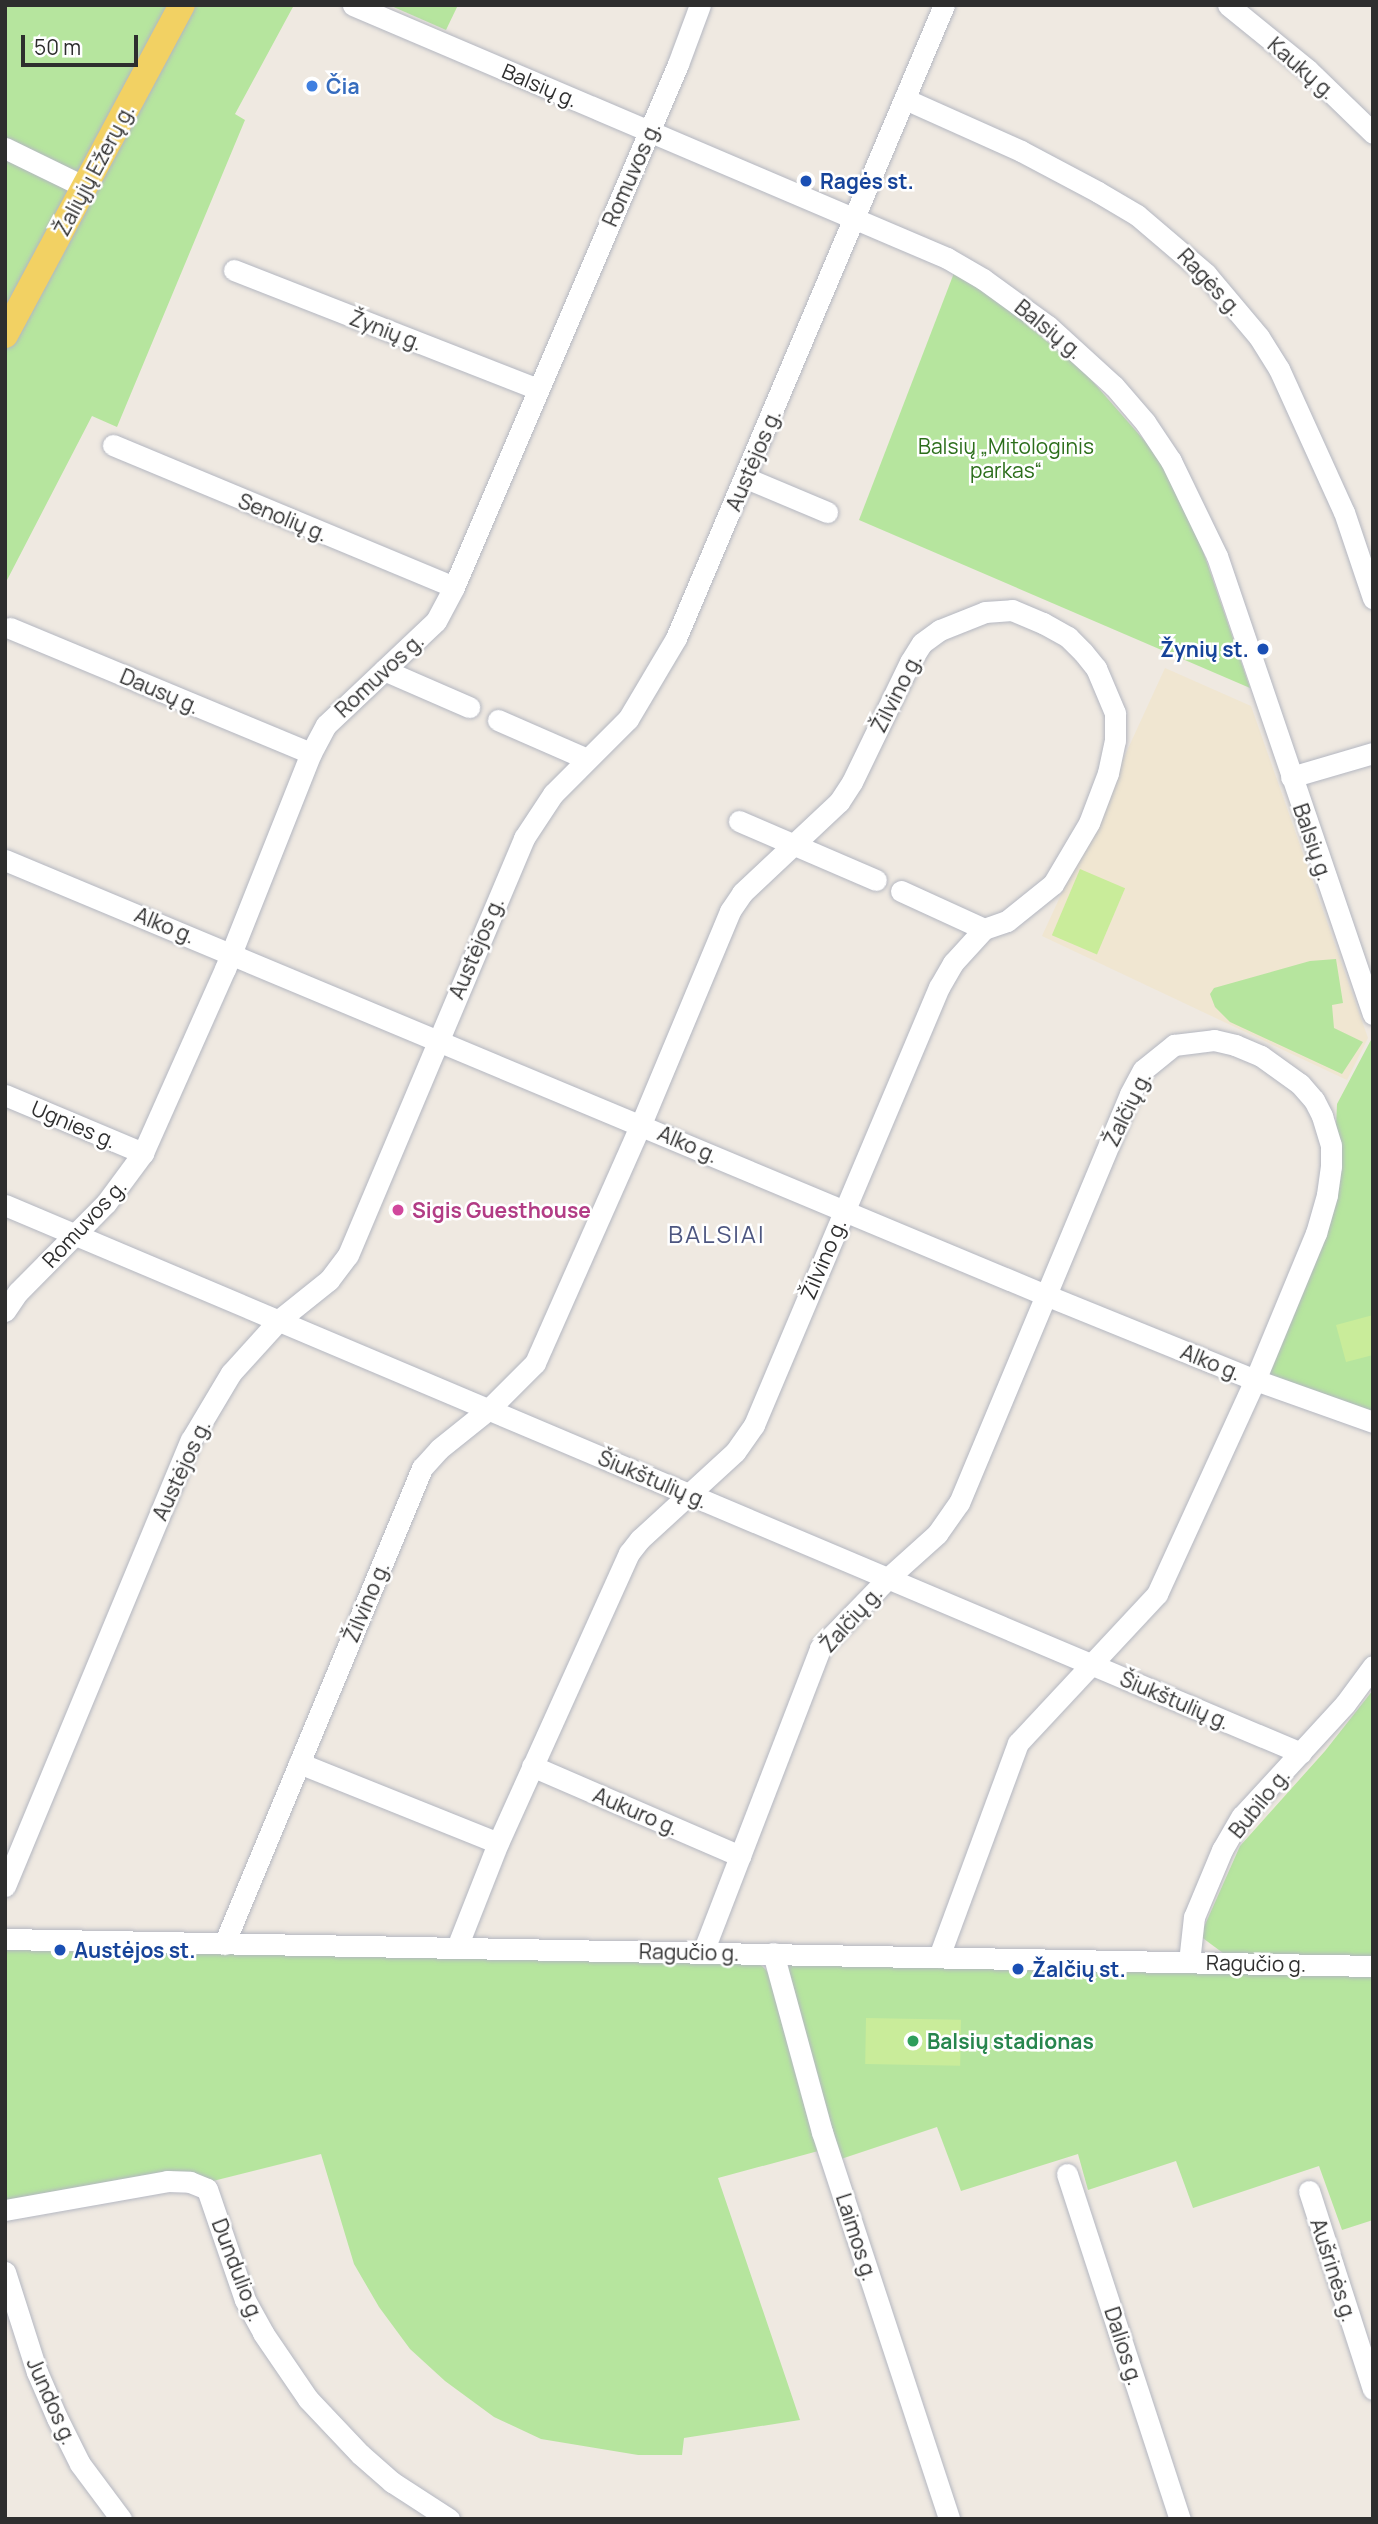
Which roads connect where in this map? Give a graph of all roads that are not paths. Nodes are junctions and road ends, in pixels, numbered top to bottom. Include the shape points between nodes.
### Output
1 (183, 5) edge
2 (353, 5) edge
3 (700, 5) edge
4 (944, 5) edge
5 (1228, 5) edge
6 (905, 99) junction
7 (648, 131) junction
8 (1373, 133) edge
9 (5, 148) edge
10 (85, 187) junction
11 (854, 217) junction
12 (234, 270) dead end
13 (5, 335) edge
14 (538, 389) junction
15 (113, 445) dead end
16 (746, 478) junction
17 (827, 512) dead end
18 (454, 587) junction
19 (1373, 598) edge
20 (10, 628) dead end
21 (384, 670) junction
22 (469, 707) dead end
23 (498, 720) dead end
24 (1373, 752) edge
25 (311, 753) junction
26 (587, 759) junction
27 (1291, 777) junction
28 (739, 821) dead end
29 (794, 844) junction
30 (5, 860) edge
31 (876, 880) dead end
32 (901, 891) dead end
33 (984, 929) junction
34 (231, 953) junction
35 (1373, 1014) edge
36 (436, 1041) junction
37 (5, 1095) edge
38 (641, 1124) junction
39 (142, 1153) junction
40 (5, 1205) edge
41 (843, 1211) junction
42 (74, 1235) junction
43 (1048, 1297) junction
44 (5, 1311) edge
45 (279, 1320) junction
46 (1255, 1380) junction
47 (489, 1409) junction
48 (1373, 1422) edge
49 (687, 1494) junction
50 (888, 1578) junction
51 (1093, 1666) junction
52 (1373, 1666) edge
53 (1301, 1753) junction
54 (299, 1763) junction
55 (532, 1766) junction
56 (499, 1843) junction
57 (740, 1856) junction
58 (5, 1886) edge
59 (5, 1939) edge
60 (224, 1944) junction
61 (457, 1947) junction
62 (703, 1952) junction
63 (773, 1953) junction
64 (939, 1957) junction
65 (1189, 1962) junction
66 (1373, 1966) edge
67 (1067, 2174) dead end
68 (1309, 2191) dead end
69 (5, 2210) edge
70 (5, 2272) edge
71 (1373, 2389) edge
72 (121, 2519) edge
73 (449, 2519) edge
74 (949, 2519) edge
75 (1181, 2519) edge

1 - 10 main road, Žaliųjų Ežerų g.
2 - 7 street, Balsių g.
3 - 7 street, Romuvos g.
4 - 6 street, Austėjos g.
5 - 8 street, Kaukų g. via 1308,70
6 - 11 street, Austėjos g.
6 - 19 street, Ragės g. via 1021,150 1098,192 1137,215 1206,274 1259,337 1285,380 1344,512
7 - 11 street, Balsių g.
7 - 14 street, Romuvos g.
9 - 10 street
10 - 13 main road, Žaliųjų Ežerų g.
11 - 16 street, Austėjos g.
11 - 27 street, Balsių g. via 947,258 1013,300 1082,355 1145,422 1171,461 1217,556
12 - 14 street, Žynių g.
14 - 18 street, Romuvos g.
15 - 18 street, Senolių g.
16 - 17 street
16 - 26 street, Austėjos g. via 653,683 628,719
18 - 21 street, Romuvos g. via 436,621
20 - 25 street, Dausų g.
21 - 22 street
21 - 25 street, Romuvos g. via 326,725
23 - 26 street
24 - 27 street
25 - 34 street, Romuvos g.
26 - 36 street, Austėjos g. via 553,794 524,838
27 - 35 street, Balsių g.
28 - 29 street
29 - 31 street
29 - 33 street, Žilvino g. via 824,818 852,782 922,643 940,630 985,612 1012,610 1043,622 1068,637 1096,668 1115,713 1115,740 1089,823 1053,884 1007,921
29 - 38 street, Žilvino g. via 742,893 730,911
30 - 34 street, Alko g.
32 - 33 street
33 - 41 street, Žilvino g. via 953,963 939,987
34 - 36 street, Alko g.
34 - 39 street, Romuvos g.
36 - 38 street, Alko g.
36 - 45 street, Austėjos g. via 348,1255 329,1280
37 - 39 street, Ugnies g.
38 - 41 street, Alko g.
38 - 47 street, Žilvino g. via 535,1363
39 - 42 street, Romuvos g. via 124,1182
40 - 42 street, Šiukštulių g.
41 - 43 street, Alko g.
41 - 49 street, Žilvino g. via 754,1425 735,1452
42 - 44 street, Romuvos g.
42 - 45 street, Šiukštulių g.
43 - 46 street, Alko g.
43 - 46 street, Žalčių g. via 1143,1070 1174,1045 1214,1040 1235,1045 1261,1056 1300,1084 1314,1100 1331,1145 1327,1195 1316,1233
43 - 50 street, Žalčių g. via 959,1503 937,1534
45 - 47 street, Šiukštulių g.
45 - 58 street, Austėjos g. via 231,1373 191,1440
46 - 48 street, Alko g.
46 - 51 street, Žalčių g. via 1157,1594
47 - 49 street, Šiukštulių g.
47 - 54 street, Žilvino g. via 422,1468
49 - 50 street, Šiukštulių g.
49 - 55 street, Žilvino g. via 629,1553
50 - 51 street, Šiukštulių g.
50 - 57 street, Žalčių g. via 820,1648
51 - 53 street, Šiukštulių g.
51 - 64 street, Žalčių g. via 1018,1743
52 - 53 street, Bubilo g.
53 - 65 street, Bubilo g. via 1242,1816 1222,1850 1194,1917
54 - 56 street
54 - 60 street, Žilvino g.
55 - 56 street, Žilvino g.
55 - 57 street, Aukuro g.
56 - 61 street, Žilvino g.
57 - 62 street, Žalčių g.
59 - 60 street, Ragučio g.
60 - 61 street, Ragučio g.
61 - 62 street, Ragučio g.
62 - 63 street, Ragučio g.
63 - 64 street, Ragučio g.
63 - 74 street, Laimos g. via 822,2132
64 - 65 street, Ragučio g.
65 - 66 street, Ragučio g.
67 - 75 street, Dalios g.
68 - 71 street, Aušrinės g.
69 - 73 street, Dundulio g. via 167,2181 190,2182 207,2189 245,2300 308,2399 392,2482
70 - 72 street, Jundos g. via 33,2362 57,2418 80,2464

